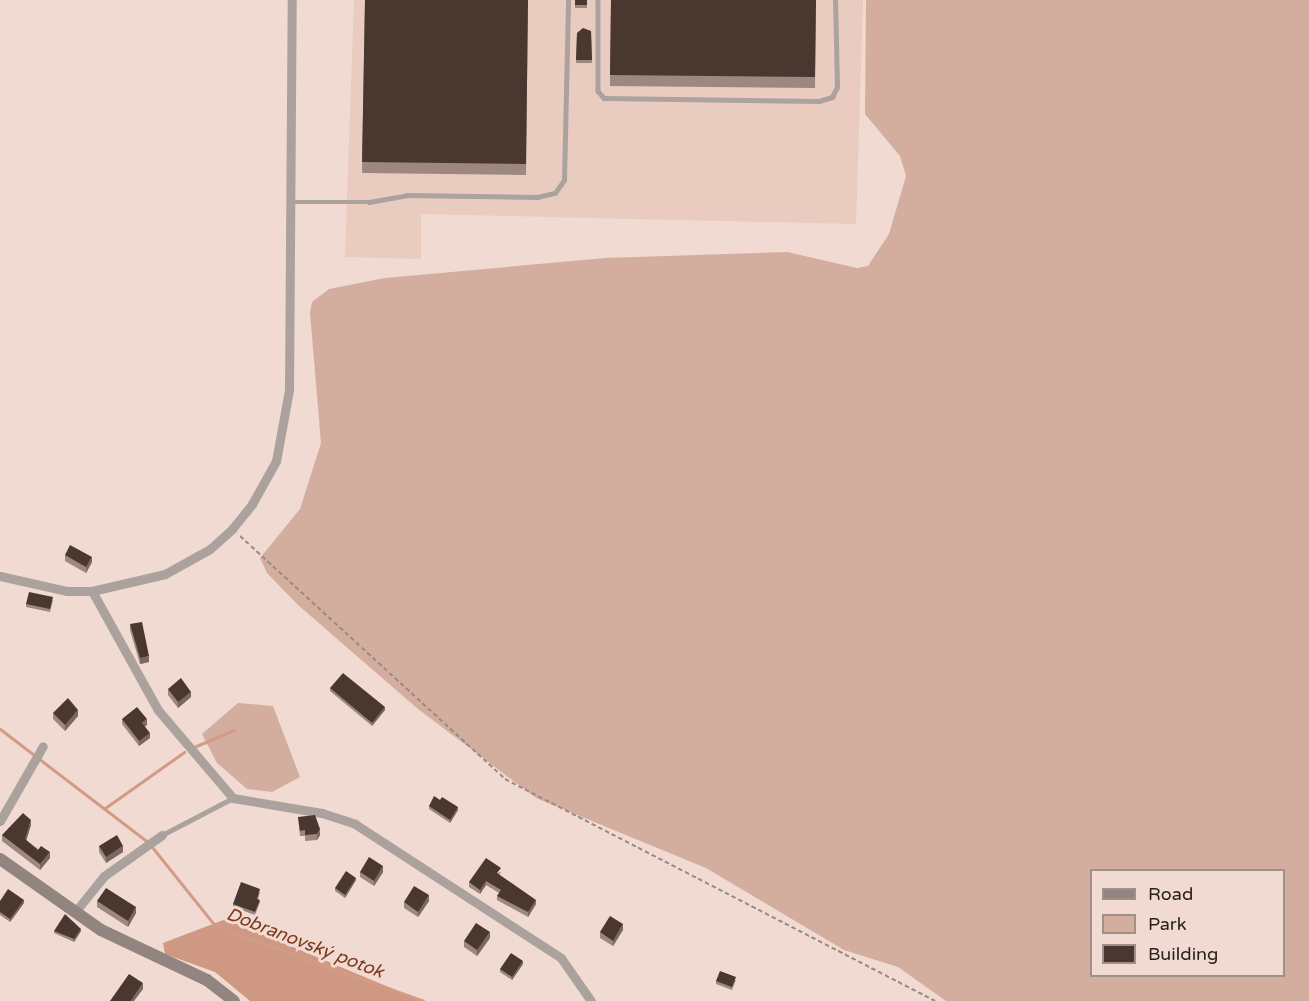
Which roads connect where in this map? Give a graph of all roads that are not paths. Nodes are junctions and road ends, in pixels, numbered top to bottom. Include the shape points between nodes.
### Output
1 (292, 0) edge
2 (568, 0) edge
3 (598, 0) edge
4 (835, 0) edge
5 (289, 202) junction
6 (0, 576) edge
7 (92, 591) junction
8 (44, 746) dead end
9 (233, 798) junction
10 (0, 821) edge
11 (162, 835) joint
12 (0, 859) edge
13 (75, 912) junction
14 (234, 1001) edge
15 (591, 1001) edge

1 - 5 street
2 - 5 lane via 564,180 555,193 537,197 407,195 369,202
3 - 4 lane via 598,91 604,98 819,101 832,98 837,87
5 - 7 street via 286,419 276,461 252,504 210,549 165,574
6 - 7 street via 67,591
7 - 9 street via 158,710
8 - 10 street via 29,765
9 - 11 lane
9 - 15 street via 322,813 355,824 561,958
11 - 13 street via 104,876
12 - 13 street
13 - 14 street via 131,946 207,980

